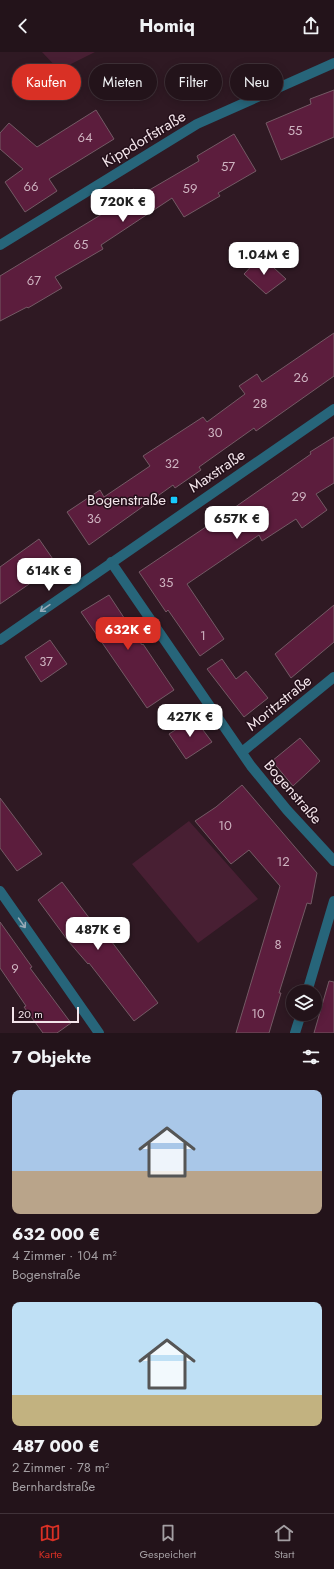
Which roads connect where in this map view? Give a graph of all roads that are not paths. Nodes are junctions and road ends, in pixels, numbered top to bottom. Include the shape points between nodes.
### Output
1 (334, 63) edge
2 (0, 245) edge
3 (334, 409) edge
4 (111, 562) junction
5 (0, 640) edge
6 (334, 676) edge
7 (242, 752) junction
8 (334, 861) edge
9 (0, 891) edge
10 (334, 901) edge
11 (309, 985) edge
12 (299, 1021) edge
13 (99, 1033) edge
14 (295, 1033) edge

1 - 2 street, Kippdorfstraße via 197,124
3 - 4 street, Maxstraße
4 -> 5 street, Maxstraße
4 - 7 street, Bogenstraße
6 - 7 street, Moritzstraße
7 - 8 street, Bogenstraße via 287,810
9 -> 13 street
10 - 11 street
12 - 14 street

